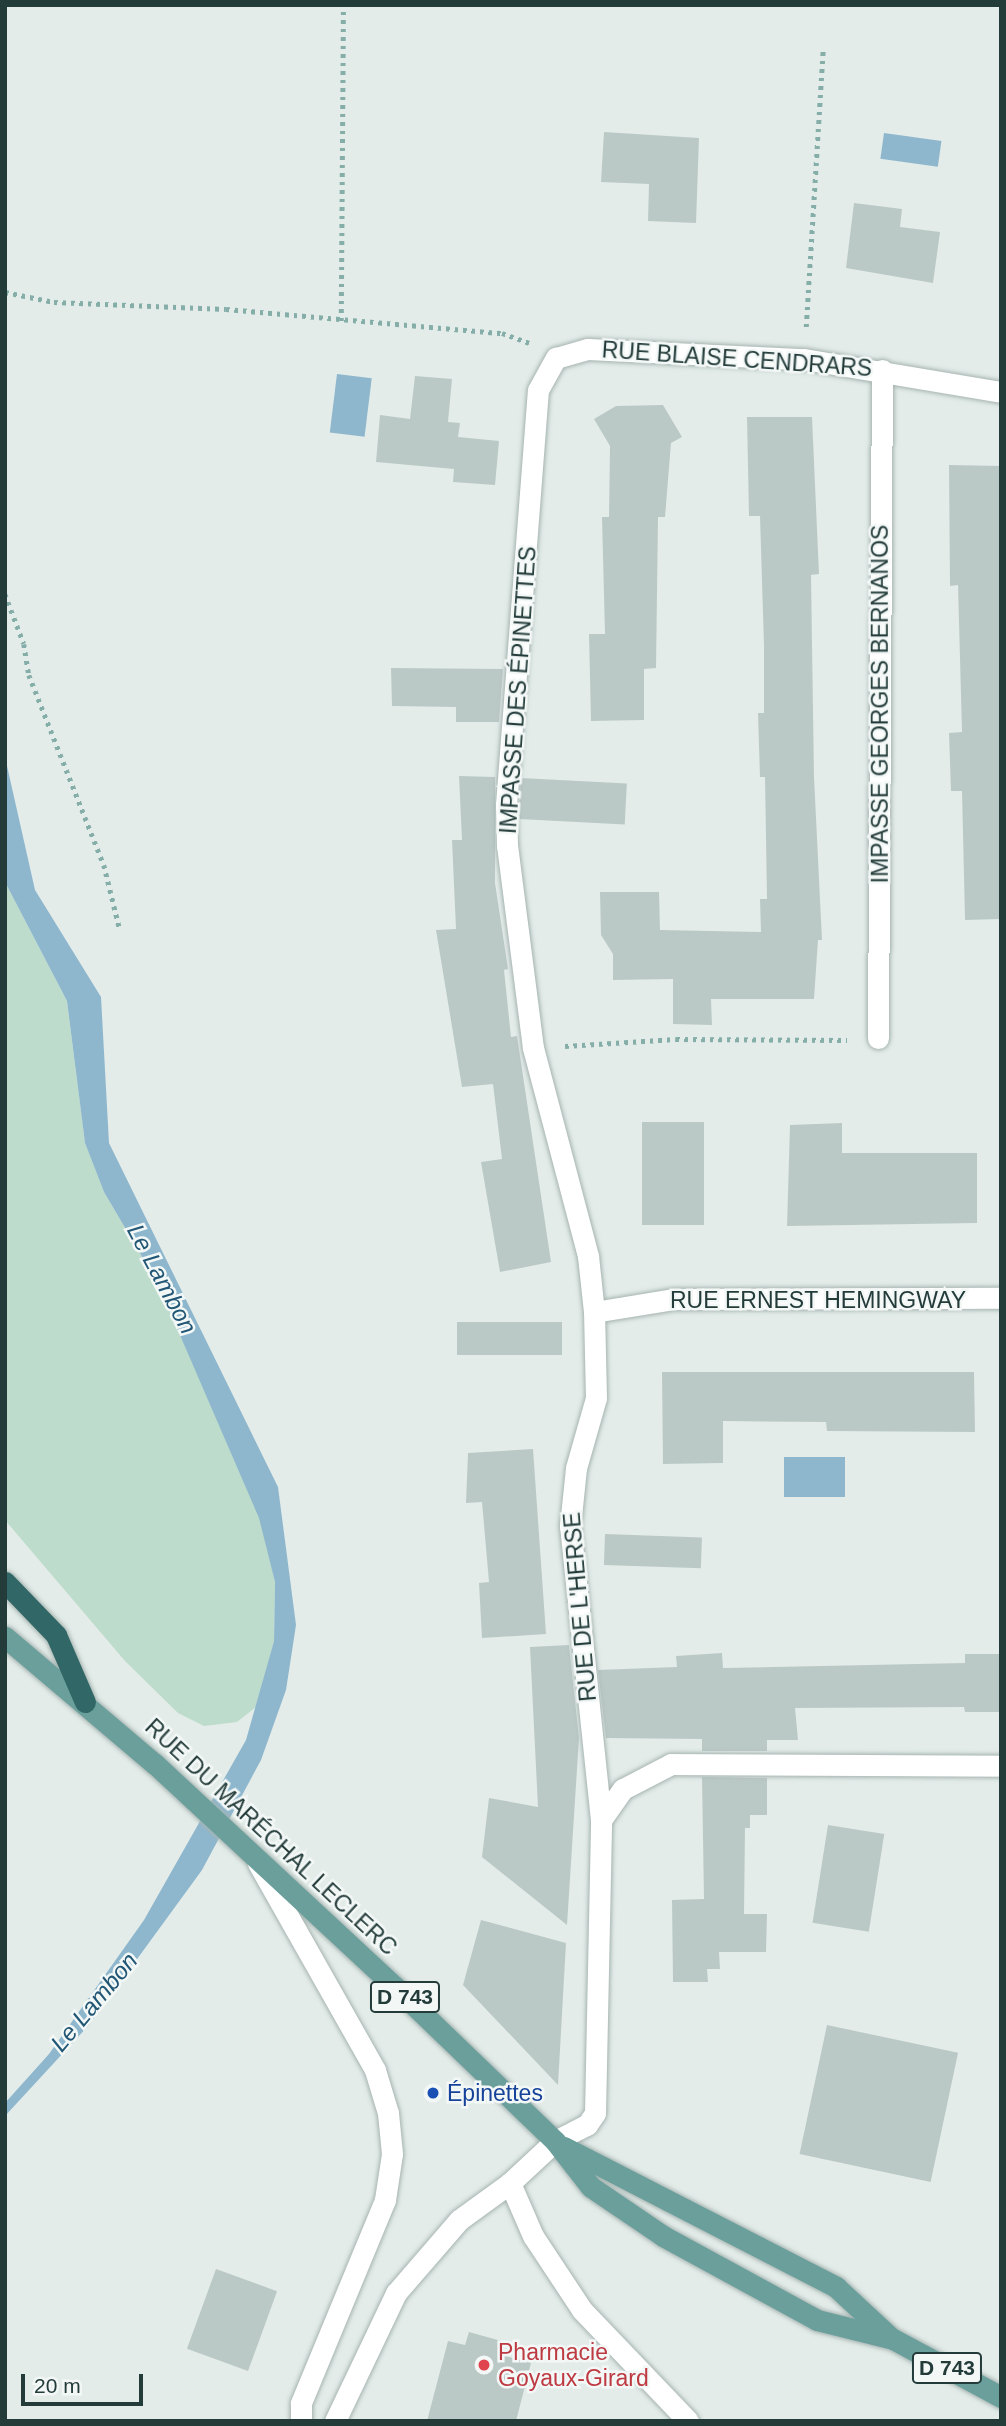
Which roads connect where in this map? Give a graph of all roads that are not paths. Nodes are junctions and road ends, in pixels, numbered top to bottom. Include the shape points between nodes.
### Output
1 (556, 358) joint
2 (882, 370) junction
3 (1001, 392) edge
4 (878, 1038) road end
5 (1001, 1298) edge
6 (594, 1312) junction
7 (5, 1582) edge
8 (5, 1637) edge
9 (85, 1702) junction
10 (1001, 1766) edge
11 (601, 1820) junction
12 (253, 1855) junction
13 (555, 2141) junction
14 (510, 2183) junction
15 (892, 2339) junction
16 (1001, 2397) edge
17 (301, 2421) edge
18 (335, 2421) edge
19 (688, 2421) edge

1 - 2 street, RUE BLAISE CENDRARS via 588,349 804,359
1 - 6 street, IMPASSE DES ÉPINETTES via 538,390 506,805 512,894 533,1048 588,1256
2 - 3 street, RUE BLAISE CENDRARS
2 - 4 street, IMPASSE GEORGES BERNANOS
5 - 6 street, RUE ERNEST HEMINGWAY via 673,1299
6 - 11 street, RUE DE L'HERSE via 596,1398 574,1477 570,1526
7 - 9 highway via 56,1635
8 - 9 main road, RUE DU MARÉCHAL LECLERC / D 743
9 - 12 main road, RUE DU MARÉCHAL LECLERC / D 743
10 - 11 street via 671,1764 623,1789
11 - 13 street, RUE DE L'HERSE via 595,2113 587,2125
12 - 13 main road, RUE DU MARÉCHAL LECLERC / D 743
12 - 17 street via 375,2070 388,2113 391,2154 385,2200 301,2403
13 - 14 street
13 - 15 main road, RUE DU MARÉCHAL LECLERC / D 743 via 836,2287
13 - 15 main road, RUE DU MARÉCHAL LECLERC / D 743 via 591,2187 663,2236 817,2320
14 - 18 street via 459,2220 396,2293
14 - 19 street via 533,2236 582,2309
15 - 16 main road, RUE DU MARÉCHAL LECLERC / D 743

